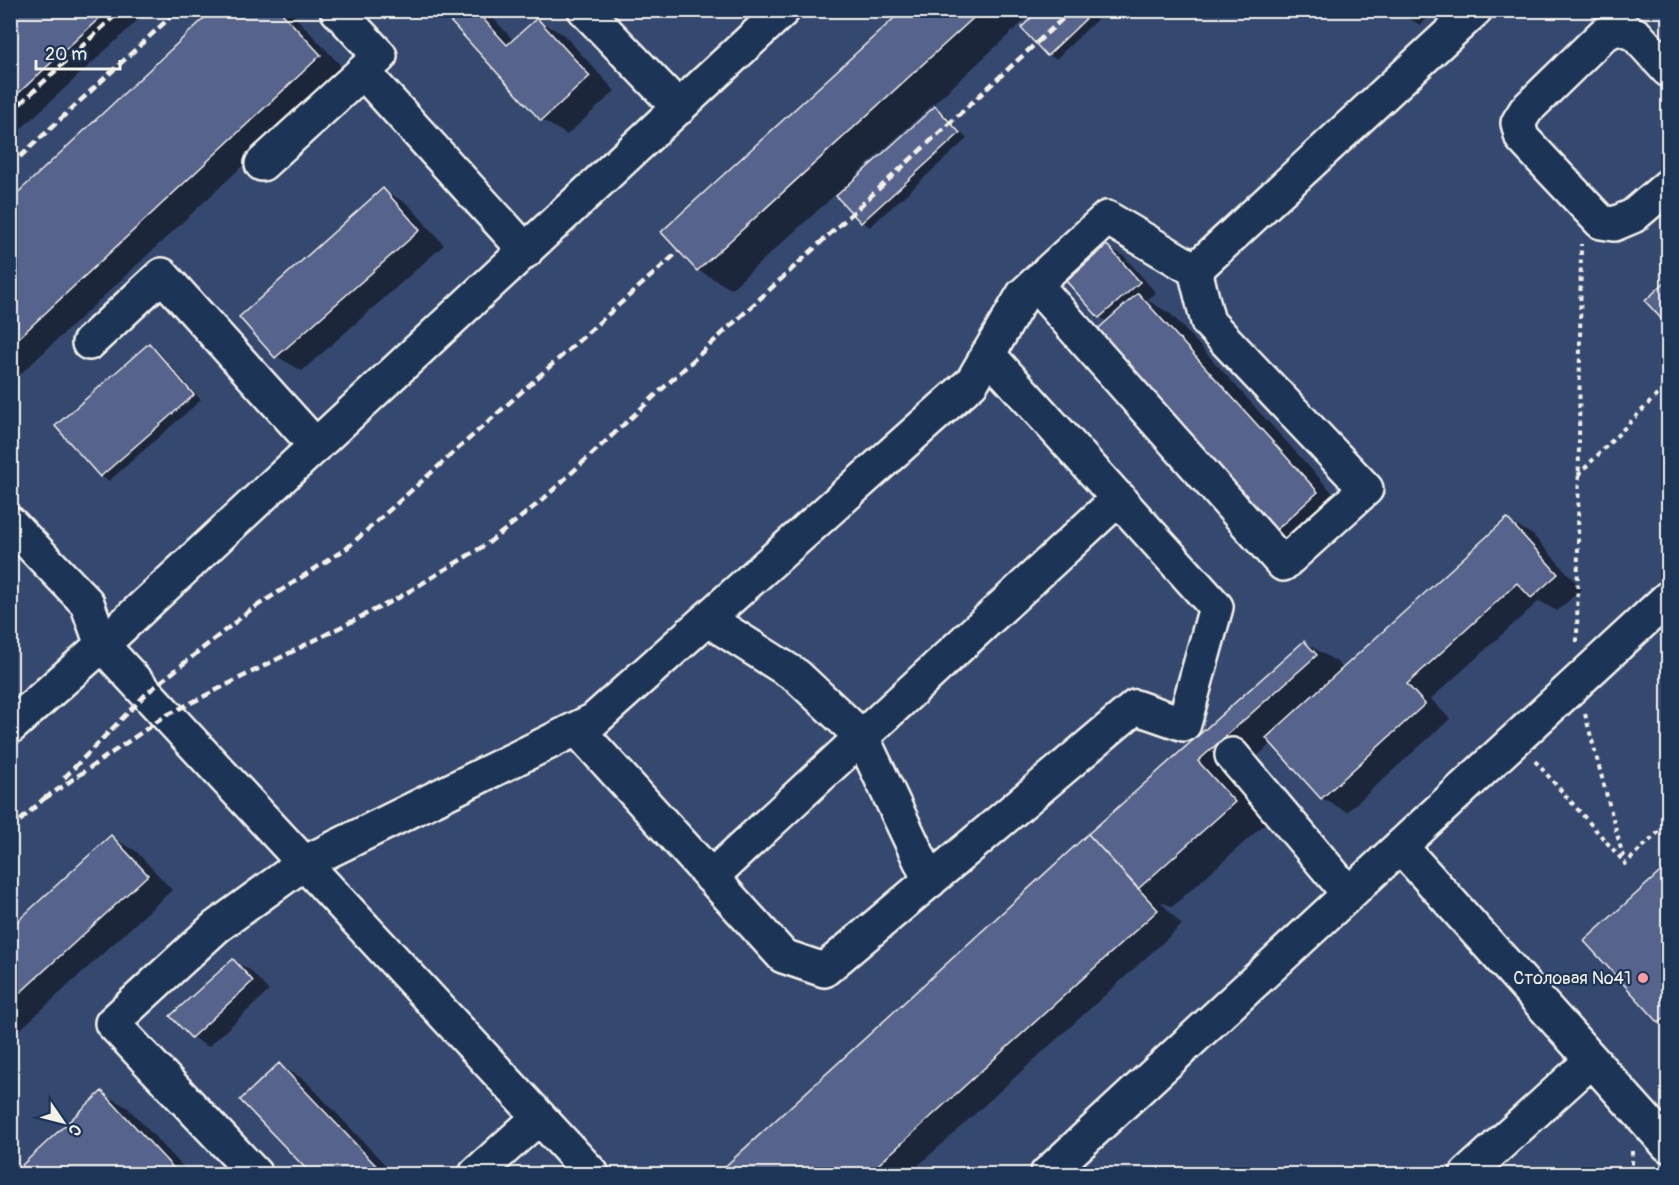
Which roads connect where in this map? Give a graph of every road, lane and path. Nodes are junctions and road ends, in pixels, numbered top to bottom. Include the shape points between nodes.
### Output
1 (337, 10) edge
2 (585, 10) edge
3 (783, 10) edge
4 (1475, 10) edge
5 (1668, 70) edge
6 (363, 72) junction
7 (679, 108) junction
8 (262, 164) dead end
9 (1668, 186) edge
10 (1581, 201) junction
11 (526, 251) junction
12 (1195, 270) junction
13 (1035, 284) junction
14 (89, 343) dead end
15 (988, 354) junction
16 (1668, 384) edge
17 (316, 446) junction
18 (1578, 475) junction
19 (1119, 498) junction
20 (10, 523) edge
21 (1668, 598) edge
22 (707, 619) junction
23 (102, 645) junction
24 (1577, 683) junction
25 (10, 727) edge
26 (577, 729) junction
27 (862, 737) junction
28 (1516, 740) junction
29 (1232, 755) dead end
30 (1668, 823) edge
31 (1401, 847) junction
32 (304, 863) junction
33 (1625, 864) junction
34 (711, 877) junction
35 (930, 880) junction
36 (1349, 894) junction
37 (1592, 1060) junction
38 (539, 1117) junction
39 (1668, 1145) edge
40 (255, 1174) edge
41 (476, 1174) edge
42 (592, 1174) edge
43 (1047, 1174) edge
44 (1467, 1174) edge

1 - 6 lane via 381,56
2 - 7 lane
3 - 7 lane
4 - 12 lane
5 - 10 lane via 1636,35 1618,27 1603,35 1526,110 1518,123 1522,138
6 - 8 lane
6 - 11 lane
7 - 11 lane
9 - 10 lane via 1633,216 1614,224 1601,222
10 - 18 path
11 - 17 lane
12 - 13 lane via 1107,218
12 - 13 lane via 1208,322 1366,489 1283,564
13 - 15 lane via 1023,295
14 - 17 lane via 162,275
15 - 19 lane
15 - 22 lane via 972,382
16 - 18 path
17 - 23 lane
18 - 24 path
19 - 27 lane
19 - 35 lane via 1216,607 1184,724 1135,707
20 - 23 lane via 87,603
21 - 24 lane
22 - 26 lane via 594,720
22 - 27 lane via 797,676
23 - 25 lane
23 - 32 lane
24 - 28 lane
24 - 33 path
26 - 32 lane
26 - 34 lane
27 - 34 lane
27 - 35 lane
28 - 31 lane
28 - 33 path
29 - 36 lane
30 - 33 path
31 - 36 lane
31 - 37 lane
32 - 38 lane
32 - 40 lane via 216,927 112,1023
34 - 35 lane via 783,956 824,970
36 - 43 lane
37 - 39 lane
37 - 44 lane
38 - 41 lane
38 - 42 lane

